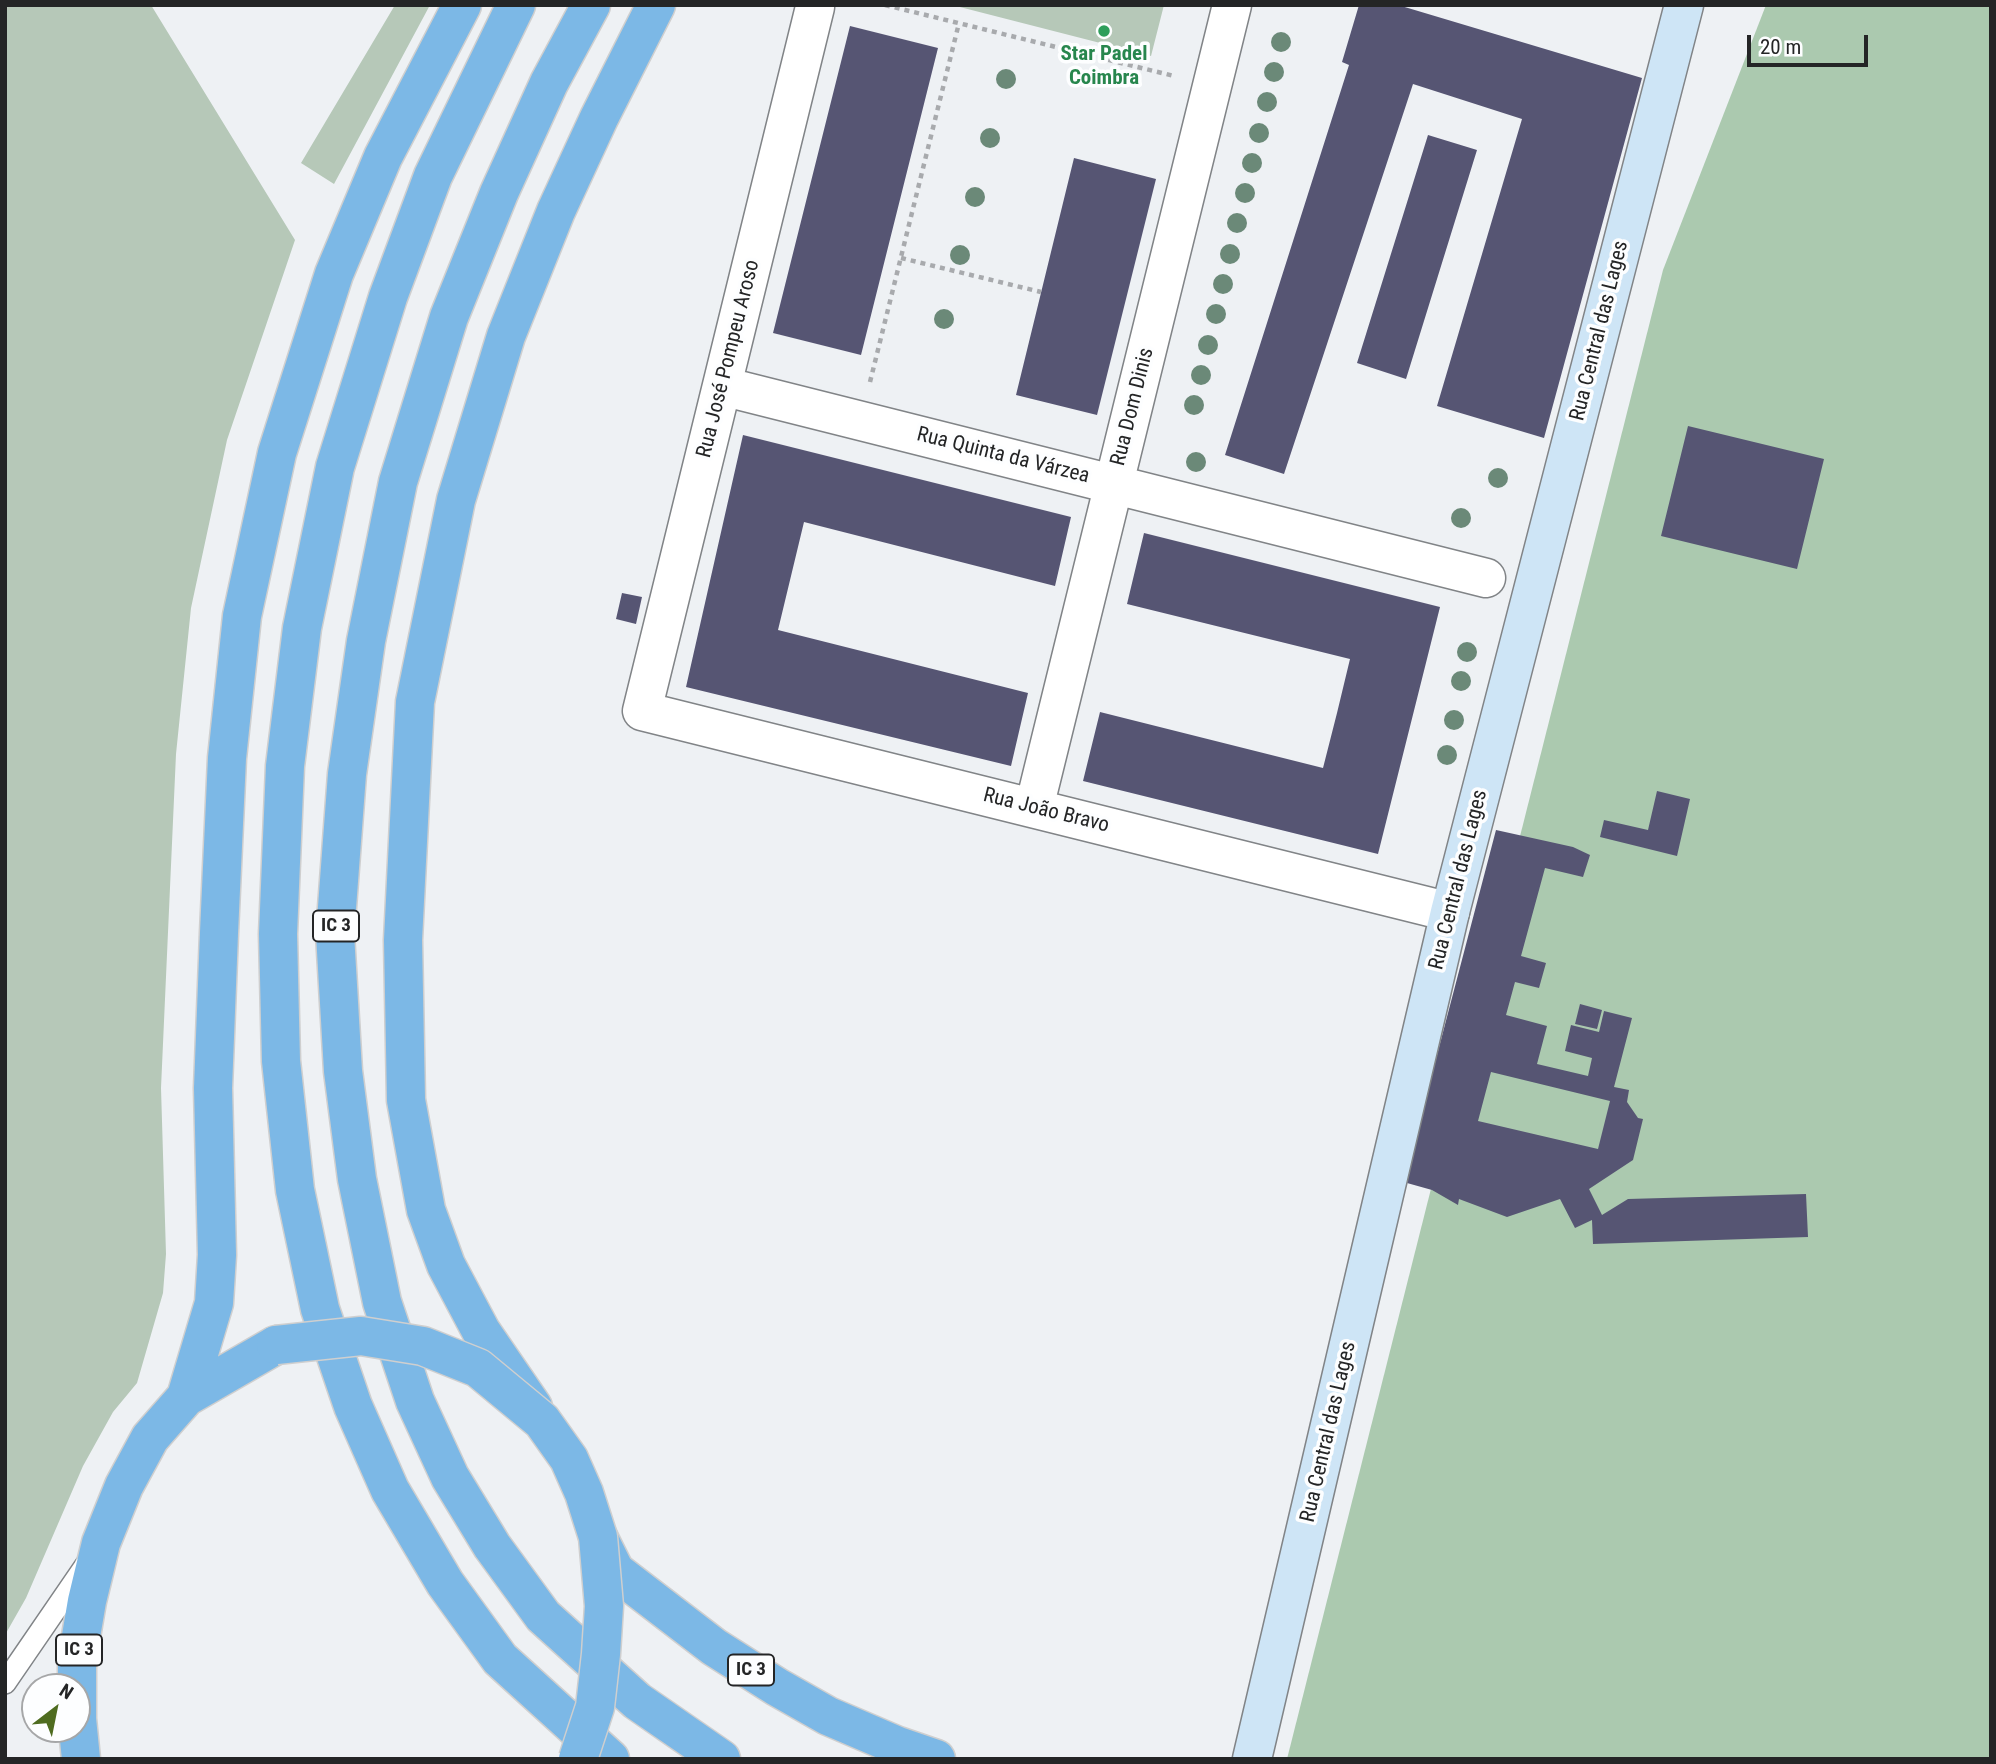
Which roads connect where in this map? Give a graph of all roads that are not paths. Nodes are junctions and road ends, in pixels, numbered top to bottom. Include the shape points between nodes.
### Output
1 (462, 5) edge
2 (516, 5) edge
3 (591, 5) edge
4 (656, 5) edge
5 (1232, 5) edge
6 (1684, 5) edge
7 (815, 7) dead end
8 (722, 386) junction
9 (1114, 483) junction
10 (1486, 578) dead end
11 (642, 711) joint
12 (1034, 808) junction
13 (1450, 912) junction
14 (186, 1397) junction
15 (542, 1421) junction
16 (598, 1537) junction
17 (101, 1542) junction
18 (5, 1683) edge
19 (81, 1759) edge
20 (578, 1759) edge
21 (610, 1759) edge
22 (721, 1759) edge
23 (936, 1759) edge
24 (1252, 1759) edge

1 - 14 highway, IC 3 via 383,157 334,275 277,453 242,616 227,758 216,985 213,1088 218,1255 214,1303
2 - 21 highway via 433,176 388,297 335,467 302,628 285,766 278,934 281,1060 295,1190 320,1309 353,1406 390,1490 445,1583 500,1659
3 - 22 highway, IC 3 via 499,192 449,317 398,482 366,641 347,774 335,934 343,1071 382,1302 415,1401 450,1477 492,1546 544,1616 637,1701
4 - 15 highway, IC 3, bridge via 556,211 506,336 456,500 415,702 403,940 406,1100 426,1210 446,1265 481,1331
5 - 9 street, Rua Dom Dinis
6 - 13 main road, Rua Central das Lages
7 - 8 street, Rua José Pompeu Aroso
8 - 9 street, Rua Quinta da Várzea
8 - 11 street, Rua José Pompeu Aroso
9 - 10 street, Rua Quinta da Várzea
9 - 12 street, Rua Dom Dinis
11 - 12 street, Rua João Bravo
12 - 13 street, Rua João Bravo
13 - 24 main road, Rua Central das Lages
14 - 15 highway, IC 3, bridge via 276,1345 361,1336 423,1346 478,1368
14 - 17 highway, IC 3 via 150,1438
15 - 16 highway, IC 3, bridge via 569,1459
16 - 20 highway, IC 3, bridge via 604,1606 601,1654 595,1707
16 - 23 highway, IC 3 via 615,1571 714,1647 828,1716
17 - 18 lane
17 - 19 highway, IC 3 via 78,1660

